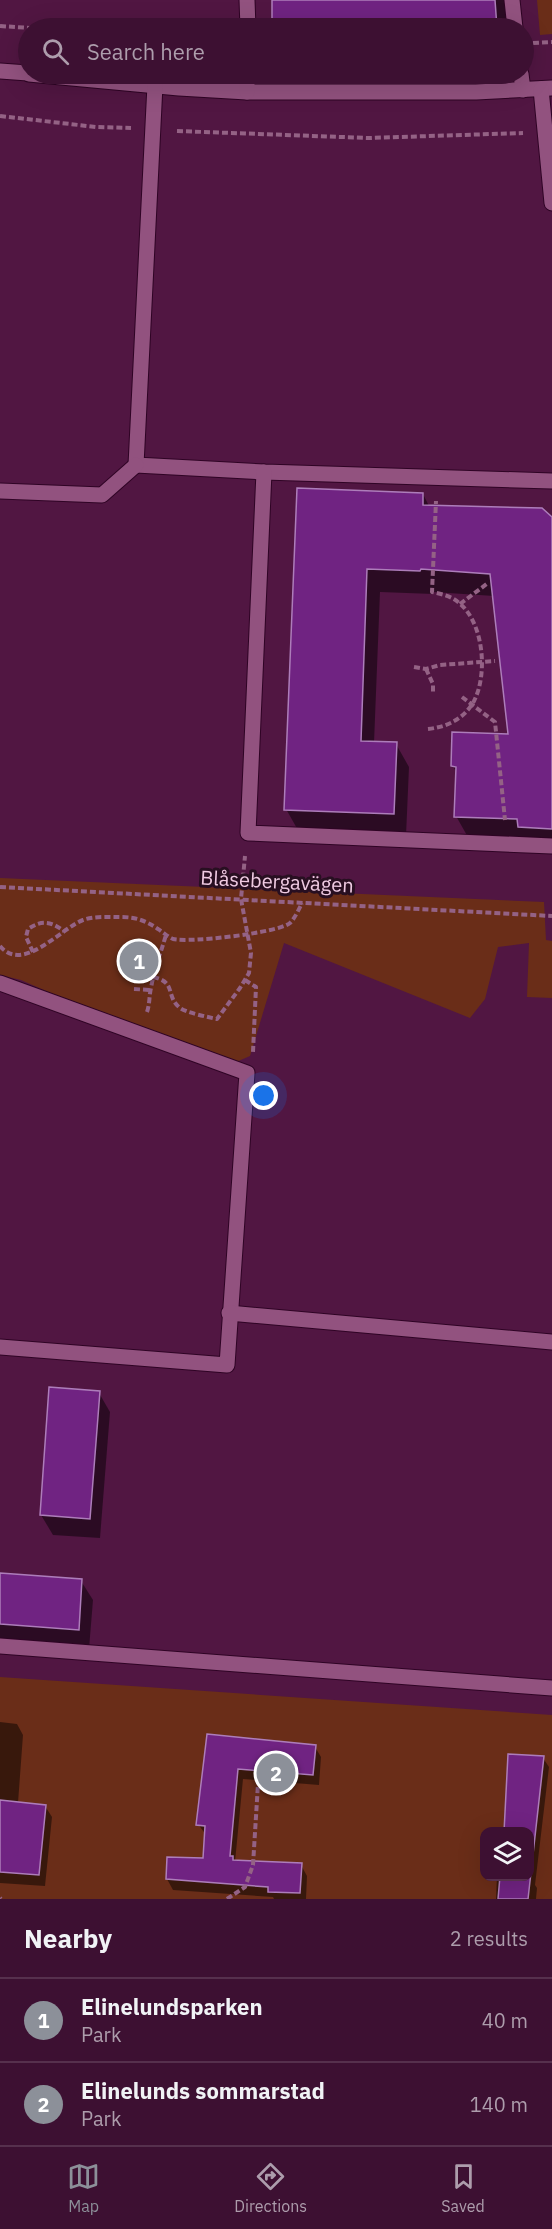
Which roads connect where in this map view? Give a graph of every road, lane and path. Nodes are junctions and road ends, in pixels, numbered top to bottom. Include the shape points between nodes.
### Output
1 (248, 0) edge
2 (512, 0) edge
3 (248, 18) edge
4 (514, 18) edge
5 (0, 26) edge
6 (18, 27) edge
7 (552, 42) edge
8 (534, 43) edge
9 (0, 71) edge
10 (18, 72) edge
11 (144, 84) edge
12 (247, 84) edge
13 (522, 84) edge
14 (155, 85) junction
15 (546, 89) edge
16 (523, 90) junction
17 (247, 92) junction
18 (0, 116) edge
19 (153, 129) junction
20 (529, 133) dead end
21 (552, 203) edge
22 (136, 465) junction
23 (264, 472) junction
24 (437, 478) junction
25 (552, 481) edge
26 (0, 491) edge
27 (488, 583) dead end
28 (460, 604) junction
29 (495, 661) dead end
30 (481, 663) junction
31 (414, 668) dead end
32 (426, 669) junction
33 (433, 692) dead end
34 (462, 697) dead end
35 (472, 704) junction
36 (428, 729) dead end
37 (505, 827) dead end
38 (248, 832) junction
39 (552, 846) edge
40 (0, 887) edge
41 (241, 899) junction
42 (302, 903) junction
43 (552, 916) edge
44 (64, 931) junction
45 (248, 933) junction
46 (166, 935) junction
47 (0, 946) edge
48 (33, 952) junction
49 (153, 977) junction
50 (245, 980) junction
51 (0, 983) edge
52 (134, 989) dead end
53 (150, 990) junction
54 (146, 1015) dead end
55 (248, 1073) junction
56 (229, 1313) junction
57 (552, 1342) edge
58 (0, 1347) edge
59 (0, 1646) edge
60 (552, 1688) edge
61 (258, 1784) dead end
62 (227, 1899) edge

1 - 3 street
2 - 4 street
5 - 6 path
7 - 8 path
9 - 10 street
11 - 14 street
12 - 17 street
13 - 16 street
14 - 17 street
14 - 19 street
15 - 16 street
15 - 21 street
16 - 17 street
18 - 19 path
19 - 20 path via 369,138
19 - 22 street
22 - 23 street
22 - 26 street via 102,495
23 - 24 street
23 - 38 street
24 - 25 street
24 - 28 path via 432,591
27 - 28 path
28 - 30 path via 474,623
29 - 30 path
30 - 32 path
30 - 35 path
31 - 32 path
32 - 33 path
34 - 35 path
35 - 36 path via 450,724
35 - 37 path via 495,722
38 - 39 street
38 - 41 path
40 - 41 path, Blåsebergavägen
41 - 42 path, Blåsebergavägen
41 - 45 path
42 - 43 path, Blåsebergavägen
42 - 45 path via 290,923
44 - 46 path via 85,919 138,918
44 - 48 path
44 - 48 path via 54,924 38,922 28,929 26,937
45 - 46 path via 186,941
45 - 50 path via 251,953
46 - 49 path
47 - 48 path via 17,955
49 - 50 path via 168,983 180,1008 217,1019
49 - 53 path
50 - 55 path via 256,987 253,1060
51 - 55 street
52 - 53 path
53 - 54 path
55 - 56 street
56 - 57 street
56 - 58 street via 227,1365
59 - 60 street
61 - 62 path via 253,1865 245,1887

